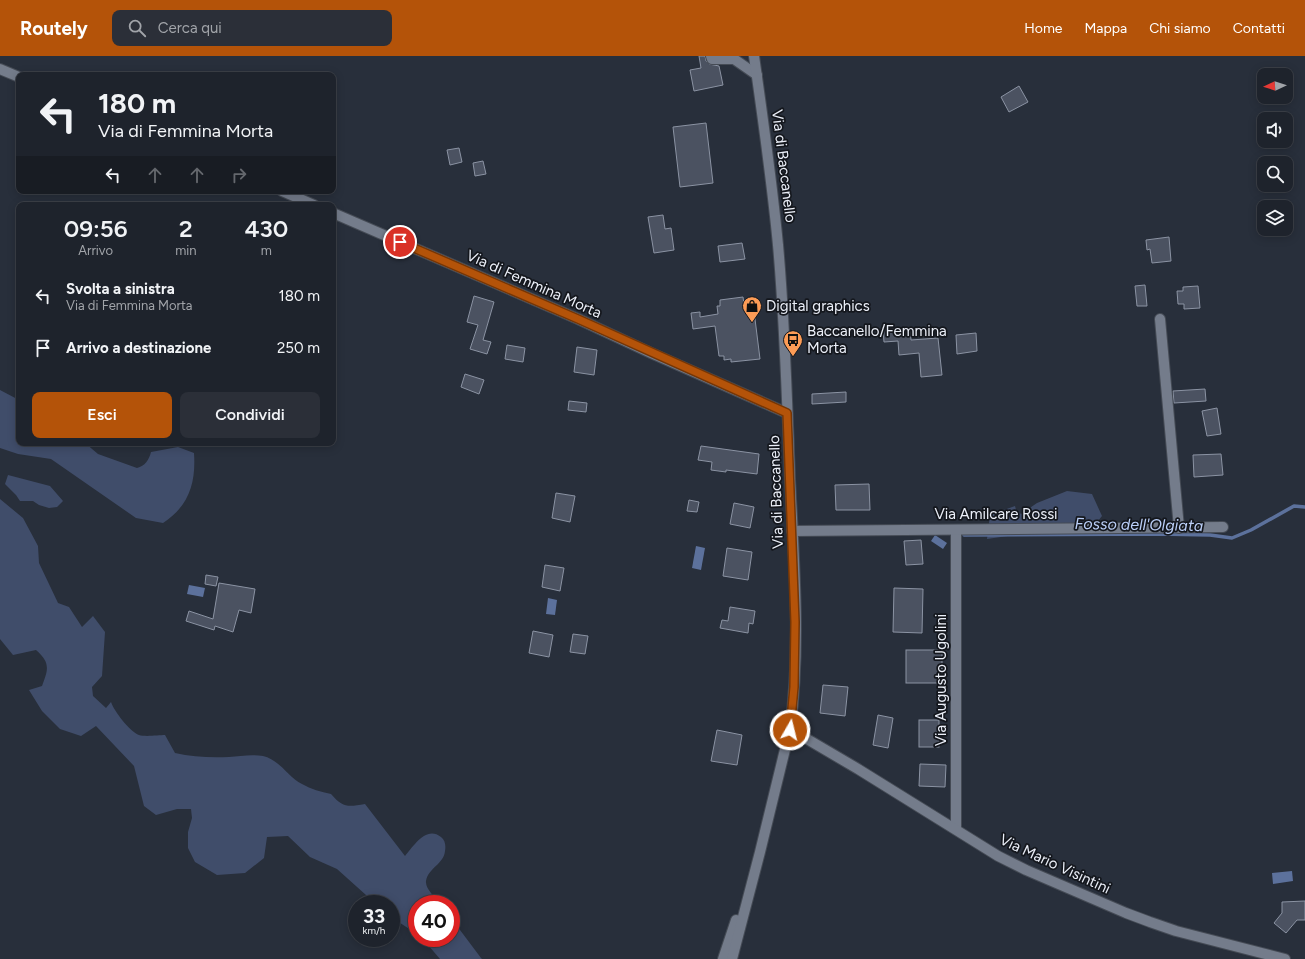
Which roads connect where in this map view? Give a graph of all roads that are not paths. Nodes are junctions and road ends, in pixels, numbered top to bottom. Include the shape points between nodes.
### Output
1 (711, 56) edge
2 (754, 56) edge
3 (734, 57) edge
4 (0, 69) edge
5 (757, 75) junction
6 (16, 76) edge
7 (289, 194) edge
8 (307, 202) edge
9 (336, 214) edge
10 (1160, 319) dead end
11 (787, 413) junction
12 (1223, 527) dead end
13 (1179, 528) junction
14 (956, 530) junction
15 (792, 531) junction
16 (790, 730) junction
17 (956, 829) junction
18 (760, 852) junction
19 (722, 959) edge
20 (732, 959) edge
21 (1285, 959) edge

1 - 3 street via 712,59
2 - 5 street, Via di Baccanello
3 - 5 street
4 - 6 street
5 - 11 street, Via di Baccanello via 778,245
7 - 8 street
9 - 11 street, Via di Femmina Morta
10 - 13 street
11 - 15 street, Via di Baccanello
12 - 13 street, Via Amilcare Rossi
13 - 14 street, Via Amilcare Rossi
14 - 15 street, Via Amilcare Rossi
14 - 17 street, Via Augusto Ugolini
15 - 16 street, Via di Baccanello via 795,655
16 - 17 street, Via Mario Visintini
16 - 18 street, Via di Baccanello
17 - 21 street, Via Mario Visintini via 998,856 1026,870 1126,913 1176,931
18 - 19 street, Via di Baccanello
18 - 20 street, Via di Baccanello

